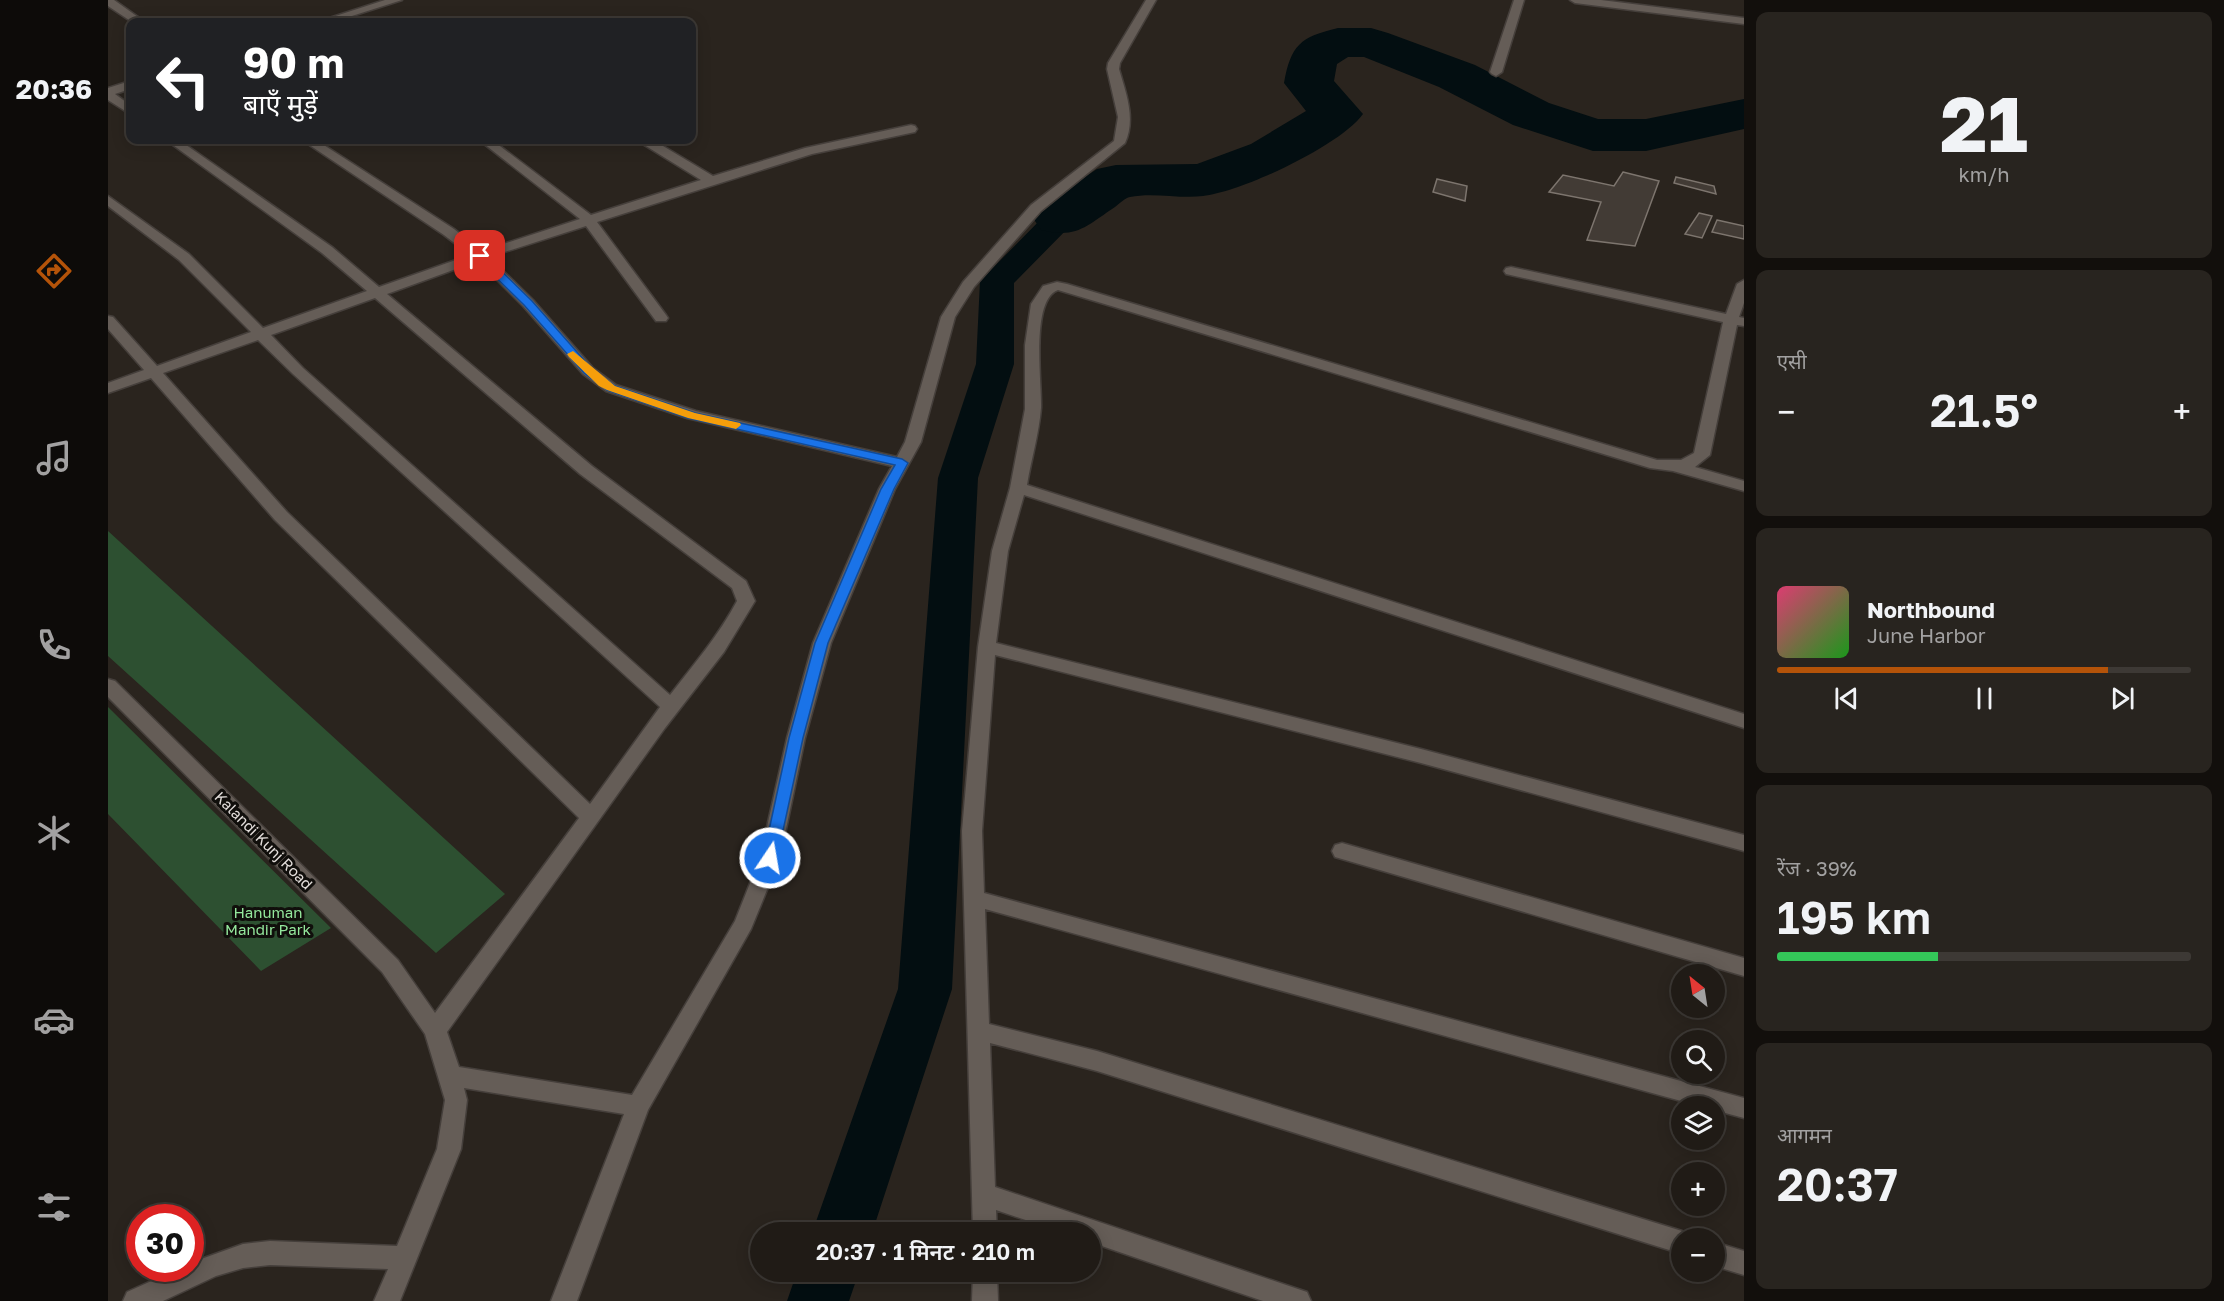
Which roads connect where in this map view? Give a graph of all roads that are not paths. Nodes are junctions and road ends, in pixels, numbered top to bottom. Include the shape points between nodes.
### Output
1 (397, 0) edge
2 (1151, 0) edge
3 (1519, 0) edge
4 (1575, 0) edge
5 (108, 1) edge
6 (133, 18) edge
7 (337, 18) edge
8 (1744, 21) edge
9 (1496, 72) dead end
10 (126, 86) edge
11 (108, 93) edge
12 (126, 107) edge
13 (911, 129) dead end
14 (178, 144) edge
15 (314, 144) edge
16 (490, 144) edge
17 (651, 144) edge
18 (711, 181) junction
19 (108, 200) edge
20 (590, 220) junction
21 (480, 256) junction
22 (1511, 271) dead end
23 (1744, 284) edge
24 (378, 292) junction
25 (661, 318) dead end
26 (108, 320) edge
27 (1738, 320) edge
28 (261, 333) junction
29 (154, 371) junction
30 (108, 388) edge
31 (902, 463) junction
32 (1676, 466) junction
33 (1744, 486) edge
34 (1018, 488) junction
35 (987, 647) junction
36 (108, 686) edge
37 (670, 706) junction
38 (1744, 721) edge
39 (591, 817) junction
40 (1744, 843) edge
41 (1342, 851) dead end
42 (974, 898) junction
43 (1744, 968) edge
44 (435, 1030) junction
45 (977, 1030) junction
46 (450, 1076) junction
47 (639, 1106) junction
48 (1744, 1108) edge
49 (985, 1195) junction
50 (985, 1222) edge
51 (1671, 1240) edge
52 (1725, 1257) edge
53 (404, 1258) junction
54 (1744, 1263) edge
55 (985, 1282) edge
56 (136, 1301) edge
57 (387, 1301) edge
58 (564, 1301) edge
59 (985, 1301) edge
60 (1298, 1301) edge

1 - 7 street
2 - 31 street via 1114,63 1124,135 1111,152 1036,207 968,285 948,317 913,442
3 - 9 street
4 - 8 street
5 - 6 street
10 - 11 street
11 - 12 street
13 - 18 street via 809,151
14 - 24 street via 327,250
15 - 21 street
16 - 20 street
17 - 18 street
18 - 20 street
19 - 28 street via 184,257
20 - 21 street
20 - 25 street
21 - 24 street
21 - 31 street via 588,371 611,388 692,415
22 - 27 street
23 - 27 street
24 - 28 street
24 - 37 street via 586,470 740,585 746,601 738,618
26 - 29 street
27 - 32 street via 1702,455 1695,463
28 - 29 street
28 - 37 street via 298,371
29 - 30 street
29 - 39 street via 281,516
31 - 47 street via 887,489 822,643 759,891
32 - 33 street
32 - 34 street via 1656,465 1057,286 1047,289 1042,296 1032,332 1033,409
34 - 35 street via 1000,551
34 - 38 street
35 - 40 street
35 - 42 street via 972,831
36 - 44 street, Kalandi Kunj Road via 390,966
37 - 39 street
39 - 44 street
41 - 43 street
42 - 45 street
42 - 48 street
44 - 46 street, Kalandi Kunj Road
45 - 49 street
45 - 51 street via 1108,1064
46 - 47 street
46 - 53 street, Kalandi Kunj Road via 456,1100 449,1149
47 - 58 street
49 - 50 street
49 - 60 street
52 - 54 street
53 - 56 street via 270,1253 243,1256
53 - 57 street, Kalandi Kunj Road
55 - 59 street

